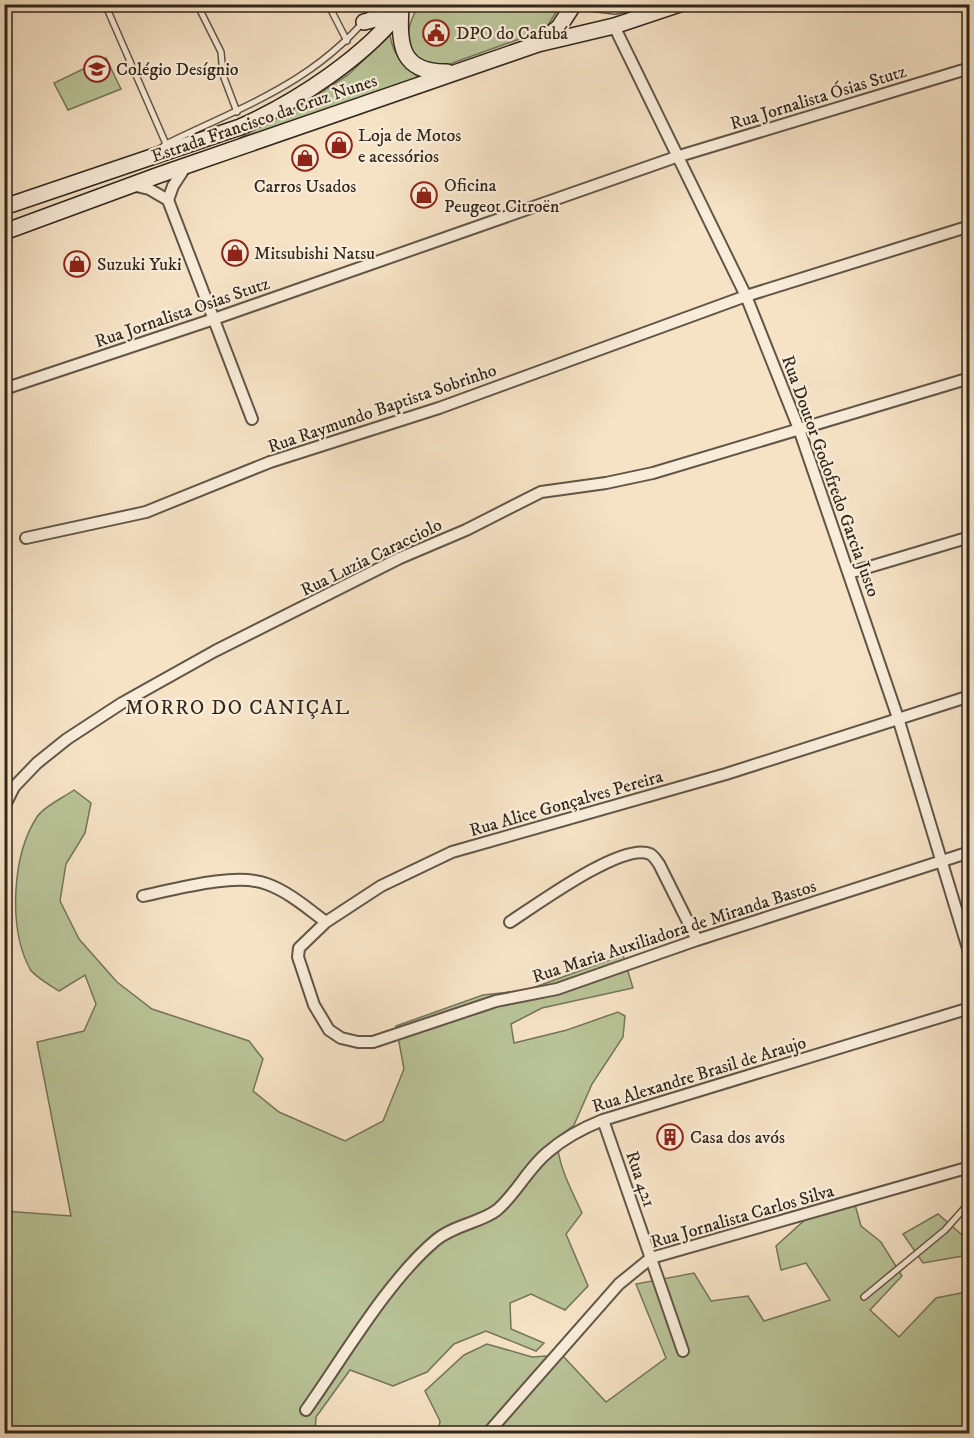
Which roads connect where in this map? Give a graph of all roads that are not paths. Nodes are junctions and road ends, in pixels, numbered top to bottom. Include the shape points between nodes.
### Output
1 (105, 4) edge
2 (197, 4) edge
3 (328, 4) edge
4 (378, 4) edge
5 (647, 4) edge
6 (680, 4) edge
7 (572, 5) edge
8 (401, 9) edge
9 (364, 22) junction
10 (614, 26) junction
11 (347, 41) junction
12 (538, 44) junction
13 (969, 68) edge
14 (456, 72) junction
15 (237, 112) junction
16 (166, 144) junction
17 (153, 155) junction
18 (676, 157) junction
19 (186, 165) junction
20 (132, 185) junction
21 (168, 200) junction
22 (4, 207) edge
23 (969, 226) edge
24 (4, 232) edge
25 (746, 296) junction
26 (214, 319) junction
27 (969, 378) edge
28 (4, 389) edge
29 (252, 419) dead end
30 (799, 429) junction
31 (969, 537) edge
32 (26, 538) dead end
33 (849, 573) junction
34 (969, 696) edge
35 (898, 718) junction
36 (4, 807) edge
37 (969, 852) edge
38 (942, 861) junction
39 (143, 896) dead end
40 (326, 922) junction
41 (510, 922) dead end
42 (697, 940) junction
43 (969, 955) edge
44 (306, 984) joint
45 (969, 1008) edge
46 (603, 1120) junction
47 (969, 1167) edge
48 (969, 1202) edge
49 (651, 1258) junction
50 (864, 1297) dead end
51 (683, 1351) dead end
52 (306, 1410) dead end
53 (487, 1434) edge

1 - 16 lane
2 - 15 lane via 221,52 223,75
3 - 11 lane
4 - 9 lane
5 - 7 lane via 615,11
6 - 10 main road
7 - 12 main road via 560,27
8 - 9 main road
8 - 14 main road via 399,34 406,57 427,71
8 - 17 main road, Estrada Francisco da Cruz Nunes via 337,70 270,114
9 - 11 lane
10 - 12 main road
10 - 18 street, Rua Doutor Godofredo Garcia Justo
11 - 15 lane via 328,59 284,88
12 - 14 main road, Estrada Francisco da Cruz Nunes
13 - 18 street, Rua Jornalista Ósias Stutz
14 - 19 main road, Estrada Francisco da Cruz Nunes
15 - 16 lane
16 - 17 lane
17 - 22 main road, Estrada Francisco da Cruz Nunes
18 - 25 street, Rua Doutor Godofredo Garcia Justo
18 - 26 street, Rua Jornalista Osias Stutz
19 - 20 main road, Estrada Francisco da Cruz Nunes
19 - 21 street
20 - 21 street
20 - 24 main road, Estrada Francisco da Cruz Nunes
21 - 26 street
23 - 25 street, Rua Raymundo Baptista Sobrinho
25 - 30 street, Rua Doutor Godofredo Garcia Justo
25 - 32 street, Rua Raymundo Baptista Sobrinho via 440,408 270,462 146,512
26 - 28 street, Rua Jornalista Osias Stutz
26 - 29 street
27 - 30 street, Rua Luzia Caracciolo
30 - 33 street, Rua Doutor Godofredo Garcia Justo
30 - 36 street, Rua Luzia Caracciolo via 627,479 542,492 400,558 215,651 122,703 37,763 14,787
31 - 33 street
33 - 35 street, Rua Doutor Godofredo Garcia Justo
34 - 35 street, Rua Alice Gonçalves Pereira
35 - 38 street, Rua Doutor Godofredo Garcia Justo
35 - 40 street, Rua Alice Gonçalves Pereira via 726,774 452,852 381,886
37 - 38 street, Rua Maria Auxiliadora de Miranda Bastos
38 - 42 street, Rua Maria Auxiliadora de Miranda Bastos
38 - 43 street, Rua Doutor Godofredo Garcia Justo
39 - 40 street via 246,880 288,893
40 - 44 street, Rua Alice Gonçalves Pereira via 299,948 297,957
41 - 42 street via 616,857 642,852 659,864
42 - 44 street, Rua Maria Auxiliadora de Miranda Bastos via 557,989 496,1002 373,1042 341,1038 328,1030
45 - 46 street, Rua Alexandre Brasil de Araujo
46 - 49 street, Rua 421
46 - 52 street, Rua Alexandre Brasil de Araujo via 579,1130 546,1153 517,1192 494,1212 437,1239 394,1285
47 - 49 street, Rua Jornalista Carlos Silva
48 - 50 lane via 945,1230
49 - 51 street, Rua 421
49 - 53 street, Rua Jornalista Carlos Silva via 619,1284

